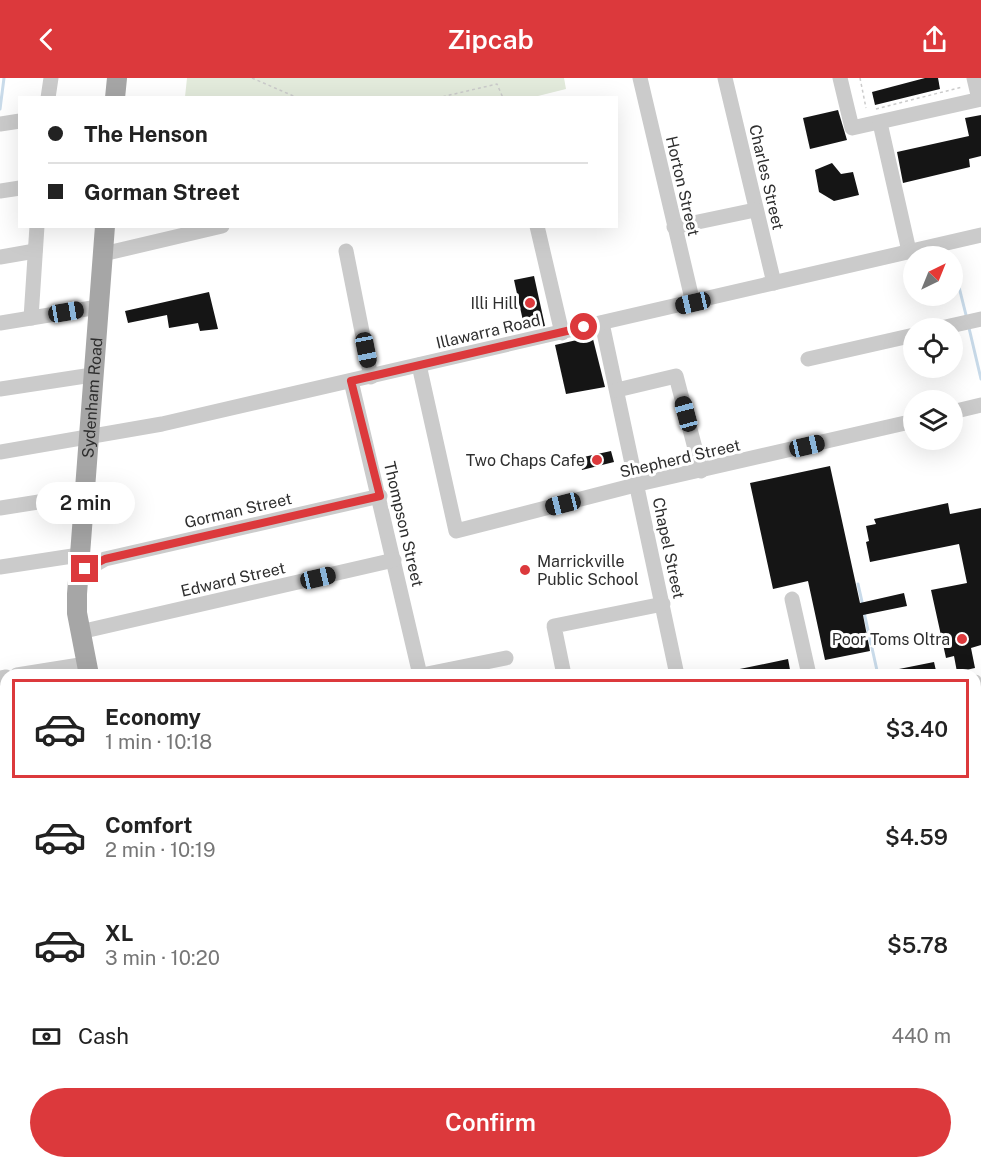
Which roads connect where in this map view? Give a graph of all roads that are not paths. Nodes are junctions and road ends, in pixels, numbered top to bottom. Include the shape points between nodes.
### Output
1 (51, 78) edge
2 (117, 78) edge
3 (640, 78) edge
4 (725, 78) edge
5 (840, 78) edge
6 (976, 91) edge
7 (48, 96) edge
8 (115, 96) edge
9 (878, 116) junction
10 (18, 121) edge
11 (0, 124) edge
12 (18, 188) edge
13 (0, 191) edge
14 (756, 210) junction
15 (674, 227) junction
16 (37, 228) edge
17 (105, 228) edge
18 (213, 228) edge
19 (537, 228) edge
20 (981, 235) edge
21 (908, 246) edge
22 (934, 246) edge
23 (35, 251) junction
24 (346, 251) dead end
25 (903, 253) edge
26 (102, 254) junction
27 (0, 257) edge
28 (774, 283) junction
29 (693, 303) junction
30 (98, 307) junction
31 (31, 318) junction
32 (981, 319) edge
33 (0, 323) edge
34 (602, 323) junction
35 (963, 323) edge
36 (562, 333) junction
37 (903, 337) edge
38 (808, 359) dead end
39 (419, 365) junction
40 (92, 375) junction
41 (371, 376) junction
42 (351, 381) junction
43 (0, 389) edge
44 (617, 390) junction
45 (981, 405) edge
46 (963, 409) edge
47 (903, 424) edge
48 (87, 439) junction
49 (0, 452) edge
50 (701, 471) junction
51 (638, 485) junction
52 (83, 495) junction
53 (380, 496) junction
54 (0, 508) edge
55 (79, 550) junction
56 (105, 559) junction
57 (394, 560) junction
58 (0, 567) edge
59 (77, 575) junction
60 (792, 599) dead end
61 (663, 604) junction
62 (80, 632) junction
63 (506, 658) dead end
64 (88, 669) edge
65 (420, 669) edge
66 (451, 669) edge
67 (563, 669) edge
68 (676, 669) edge
69 (808, 669) edge

1 - 7 street
2 - 8 main road
3 - 15 street, Horton Street
4 - 14 street, Charles Street
5 - 9 street via 852,128
6 - 9 street
9 - 21 street
10 - 11 street
12 - 13 street
14 - 15 street
14 - 28 street, Charles Street
15 - 29 street, Horton Street
16 - 23 street
17 - 26 main road, Sydenham Road
18 - 26 street
19 - 36 street
20 - 22 street, Illawarra Road
23 - 27 street
23 - 31 street
24 - 41 street
25 - 28 street, Illawarra Road
26 - 30 main road, Sydenham Road
28 - 29 street, Illawarra Road
29 - 34 street, Illawarra Road
30 - 31 street
30 - 40 main road, Sydenham Road
31 - 33 street
32 - 35 street
34 - 36 street, Illawarra Road
34 - 44 street, Chapel Street
36 - 39 street, Illawarra Road
37 - 38 street
39 - 41 street, Illawarra Road
39 - 51 street, Shepherd Street via 456,531
40 - 43 street
40 - 48 main road, Sydenham Road
41 - 42 street, Illawarra Road
42 - 48 street, Illawarra Road
42 - 53 street, Thompson Street
44 - 50 street via 676,376
44 - 51 street, Chapel Street
45 - 46 street
47 - 50 street, Shepherd Street
48 - 49 street, Illawarra Road
48 - 52 main road, Sydenham Road
50 - 51 street, Shepherd Street
51 - 61 street, Chapel Street
52 - 54 street
52 - 55 main road, Sydenham Road
53 - 56 street, Gorman Street
53 - 57 street, Thompson Street
55 - 56 street
55 - 58 street
55 - 59 main road, Sydenham Road
56 - 59 street, Gorman Street
57 - 62 street, Edward Street
57 - 65 street, Thompson Street
59 - 62 main road, Sydenham Road
60 - 69 street
61 - 67 street via 554,626
61 - 68 street, Chapel Street
62 - 64 main road, Sydenham Road
63 - 66 street

